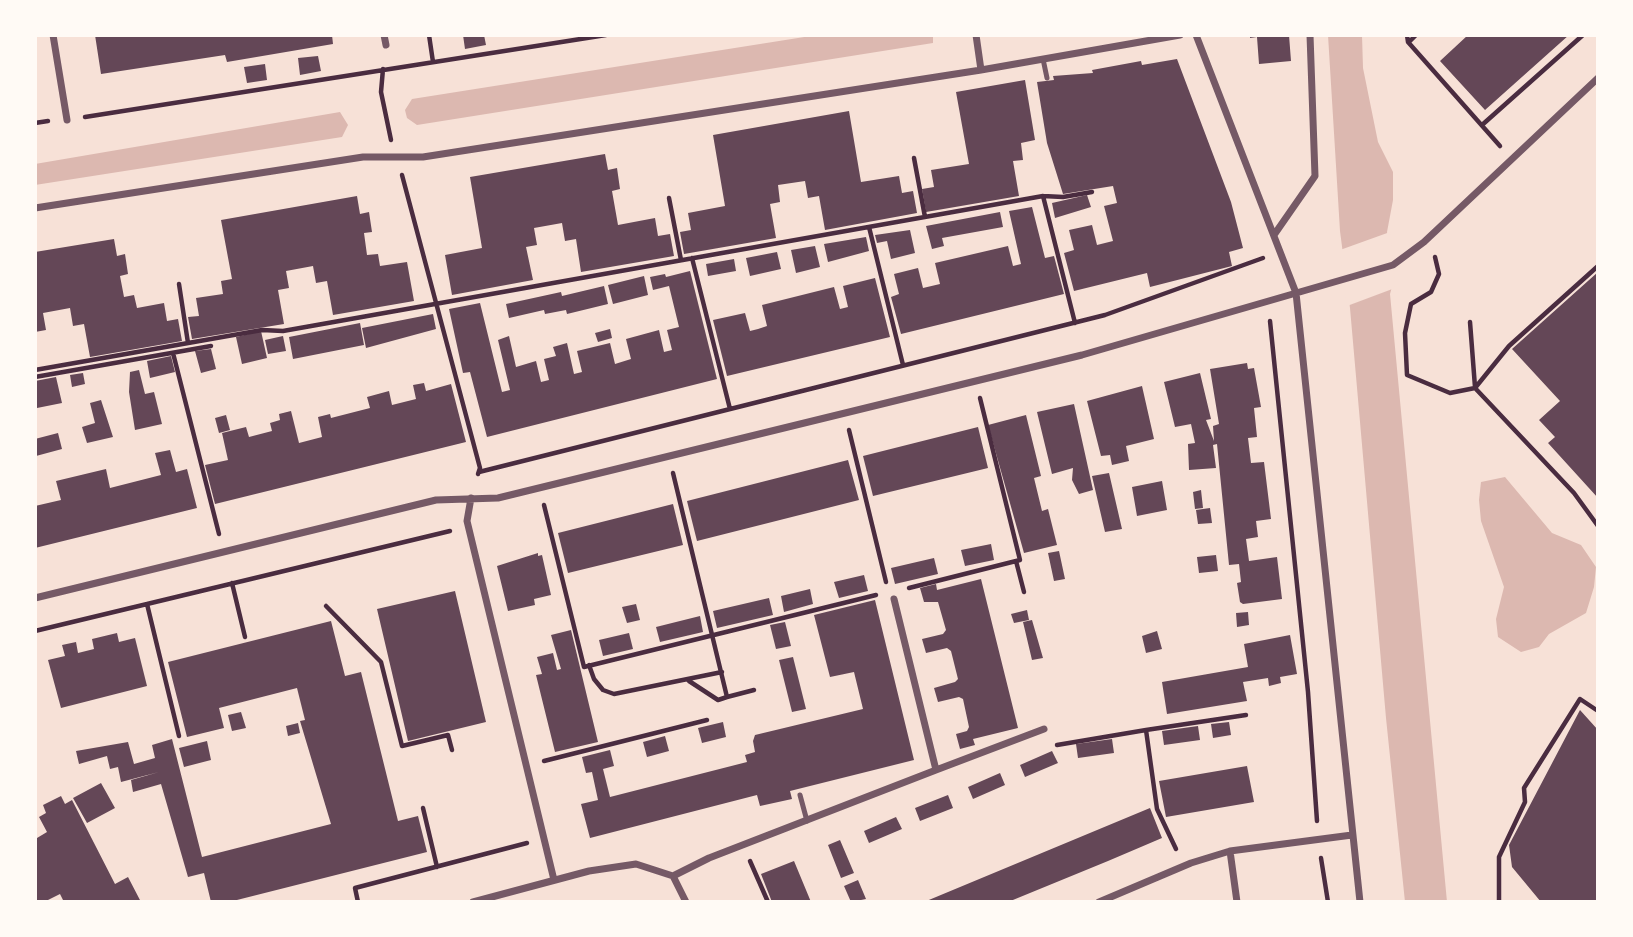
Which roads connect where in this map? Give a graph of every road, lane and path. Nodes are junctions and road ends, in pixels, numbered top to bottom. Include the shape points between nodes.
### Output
1 (53, 35) edge
2 (384, 35) edge
3 (429, 35) edge
4 (606, 35) edge
5 (975, 35) edge
6 (1180, 35) edge
7 (1196, 35) edge
8 (1310, 35) edge
9 (1407, 35) edge
10 (1416, 35) edge
11 (1583, 35) edge
12 (1408, 42) junction
13 (386, 45) dead end
14 (1043, 59) junction
15 (433, 62) junction
16 (383, 70) junction
17 (981, 70) junction
18 (1047, 78) dead end
19 (1598, 78) edge
20 (67, 120) joint
21 (1482, 125) junction
22 (395, 156) junction
23 (914, 158) dead end
24 (1511, 158) junction
25 (1092, 192) dead end
26 (1043, 195) junction
27 (669, 198) dead end
28 (35, 208) edge
29 (925, 217) junction
30 (869, 227) junction
31 (1274, 235) junction
32 (1424, 242) junction
33 (1280, 251) junction
34 (692, 258) junction
35 (681, 260) junction
36 (1598, 266) edge
37 (179, 284) dead end
38 (1296, 293) junction
39 (1268, 301) junction
40 (436, 304) junction
41 (1470, 322) dead end
42 (1075, 323) junction
43 (188, 344) junction
44 (211, 346) dead end
45 (173, 353) junction
46 (903, 365) junction
47 (35, 370) edge
48 (35, 377) edge
49 (976, 380) junction
50 (1475, 388) junction
51 (730, 409) junction
52 (845, 412) junction
53 (669, 455) junction
54 (479, 472) junction
55 (540, 487) junction
56 (471, 498) junction
57 (1598, 526) edge
58 (468, 527) junction
59 (224, 552) junction
60 (1016, 561) junction
61 (232, 583) junction
62 (1024, 592) dead end
63 (892, 596) junction
64 (35, 598) edge
65 (147, 604) junction
66 (326, 607) dead end
67 (35, 631) edge
68 (713, 635) junction
69 (245, 637) dead end
70 (589, 665) junction
71 (722, 672) junction
72 (688, 680) junction
73 (754, 690) dead end
74 (727, 697) junction
75 (1598, 711) edge
76 (1246, 715) dead end
77 (706, 720) dead end
78 (1044, 729) dead end
79 (1146, 730) junction
80 (1033, 733) junction
81 (179, 736) dead end
82 (452, 750) dead end
83 (526, 766) junction
84 (936, 770) junction
85 (800, 794) dead end
86 (423, 808) dead end
87 (807, 821) junction
88 (1352, 835) junction
89 (543, 839) junction
90 (1318, 840) junction
91 (744, 845) junction
92 (1230, 851) junction
93 (1184, 866) junction
94 (437, 867) junction
95 (673, 876) junction
96 (554, 880) junction
97 (358, 902) edge
98 (473, 902) edge
99 (686, 902) edge
100 (768, 902) edge
101 (1099, 902) edge
102 (1237, 902) edge
103 (1328, 902) edge
104 (1360, 902) edge
105 (1499, 902) edge

1 - 20 street
2 - 13 street
3 - 15 path
4 - 15 path
5 - 17 street
6 - 14 street
7 - 31 street
8 - 31 street via 1315,176
9 - 12 path
10 - 12 path
11 - 21 path
12 - 21 path
14 - 17 street
14 - 18 lane
15 - 16 path
16 - 20 path
16 - 22 path via 381,92
17 - 22 street via 422,157
19 - 24 street
21 - 24 path
22 - 28 street via 363,157
22 - 40 path
23 - 29 path
24 - 32 street
25 - 26 path
26 - 29 path
26 - 42 path
27 - 35 path
29 - 30 path
30 - 34 path
30 - 46 path
31 - 33 street
32 - 38 street via 1393,265
32 - 50 path via 1438,260 1439,274 1431,292 1411,304 1405,333 1407,374 1450,393
33 - 38 street
33 - 42 path via 1146,303
34 - 35 path
34 - 51 path
35 - 40 path
36 - 50 path via 1509,346
37 - 43 path
38 - 39 street
38 - 88 street
39 - 49 street via 1112,347
39 - 90 path via 1308,692
40 - 43 path
40 - 54 path
41 - 50 path
42 - 46 path
43 - 47 path
44 - 45 path
45 - 48 path
45 - 59 path
46 - 51 path
49 - 52 street
49 - 60 path via 1020,560
50 - 57 path via 1574,493
51 - 54 path
52 - 53 street
52 - 63 path
53 - 55 street
53 - 68 path
54 - 56 path
55 - 56 street via 498,498
55 - 70 path via 584,667
56 - 58 street
56 - 59 street via 436,500
58 - 61 path
58 - 83 street
59 - 64 street
60 - 62 path
60 - 63 path
61 - 65 path
61 - 69 path
63 - 68 path
63 - 84 street
65 - 67 path
65 - 81 path
66 - 82 path via 381,662 402,746 448,735
68 - 70 path
68 - 71 path
70 - 72 path via 603,690 614,694
71 - 72 path
71 - 74 path
72 - 74 path via 718,700
73 - 74 path
75 - 105 path via 1580,699 1524,788 1525,802 1499,857
76 - 79 path
77 - 83 path
78 - 80 street
79 - 80 path via 1054,745
79 - 93 path via 1157,809
80 - 84 street
83 - 89 street
84 - 87 street
85 - 87 lane
86 - 94 path
87 - 91 street
88 - 90 street
88 - 104 street
89 - 94 path
89 - 96 street
90 - 92 street
90 - 103 path
91 - 95 street
91 - 100 path
92 - 93 street
92 - 102 street
93 - 101 street
94 - 97 path via 355,888
95 - 96 street via 636,864
95 - 99 street
96 - 98 street

